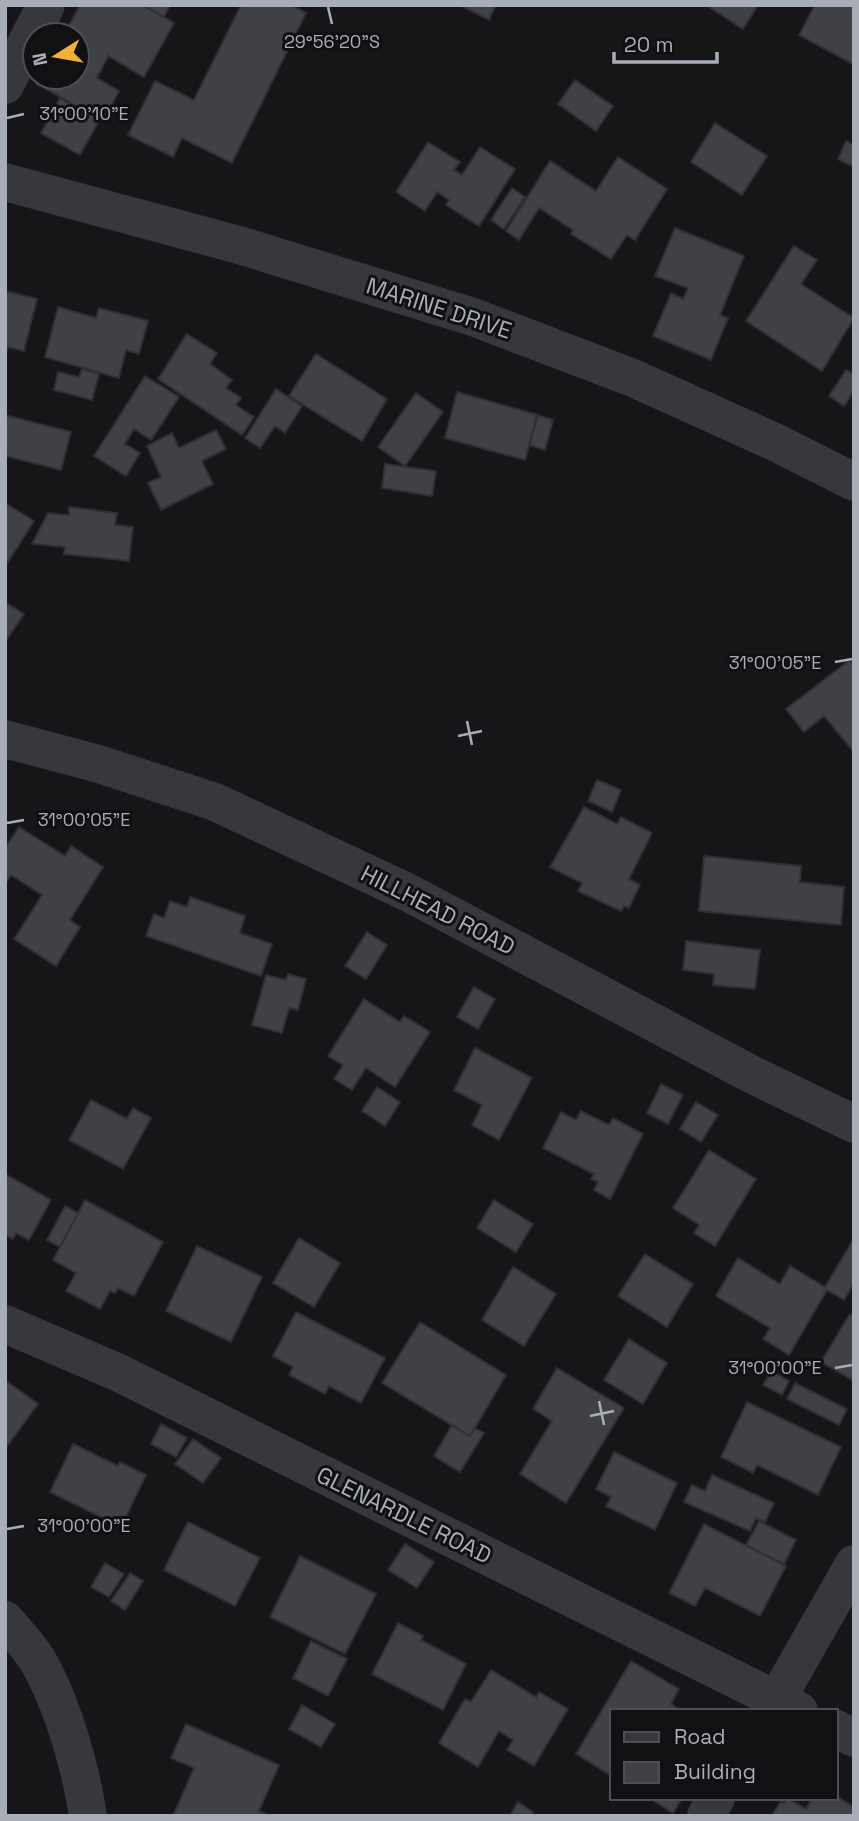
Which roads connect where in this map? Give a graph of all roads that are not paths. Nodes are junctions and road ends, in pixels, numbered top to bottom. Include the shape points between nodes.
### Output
1 (46, 5) edge
2 (5, 85) edge
3 (5, 182) edge
4 (854, 482) edge
5 (5, 739) edge
6 (854, 1124) edge
7 (5, 1324) edge
8 (854, 1564) edge
9 (5, 1620) edge
10 (782, 1707) edge
11 (838, 1730) edge
12 (854, 1738) edge
13 (715, 1800) edge
14 (88, 1816) edge
15 (706, 1816) edge

1 - 2 street
3 - 4 street, MARINE DRIVE via 239,245 473,317 633,378
5 - 6 street, HILLHEAD ROAD via 215,802 405,891
7 - 10 street, GLENARDLE ROAD via 117,1373
8 - 10 street
9 - 14 street via 44,1671 76,1760
11 - 12 street
13 - 15 street

